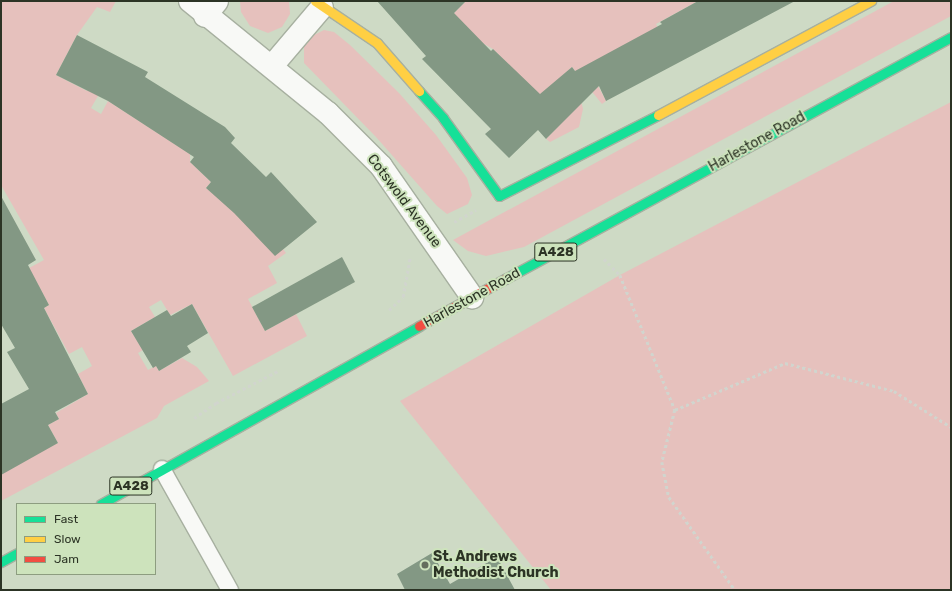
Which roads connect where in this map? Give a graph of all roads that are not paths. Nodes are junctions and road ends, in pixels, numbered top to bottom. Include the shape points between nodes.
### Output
1 (190, 1) edge
2 (871, 1) edge
3 (318, 4) edge
4 (211, 8) edge
5 (951, 37) edge
6 (272, 66) junction
7 (472, 297) junction
8 (162, 469) junction
9 (103, 503) edge
10 (16, 554) edge
11 (1, 562) edge
12 (230, 590) edge

1 - 4 street, Cotswold Avenue
2 - 3 main road via 733,77 499,196 443,118 377,43
3 - 6 street
4 - 6 street, Cotswold Avenue
5 - 7 main road, Harlestone Road / A428
6 - 7 street, Cotswold Avenue via 328,113 381,166
7 - 8 main road, Harlestone Road / A428
8 - 9 main road, Harlestone Road / A428
8 - 12 lane
10 - 11 main road

